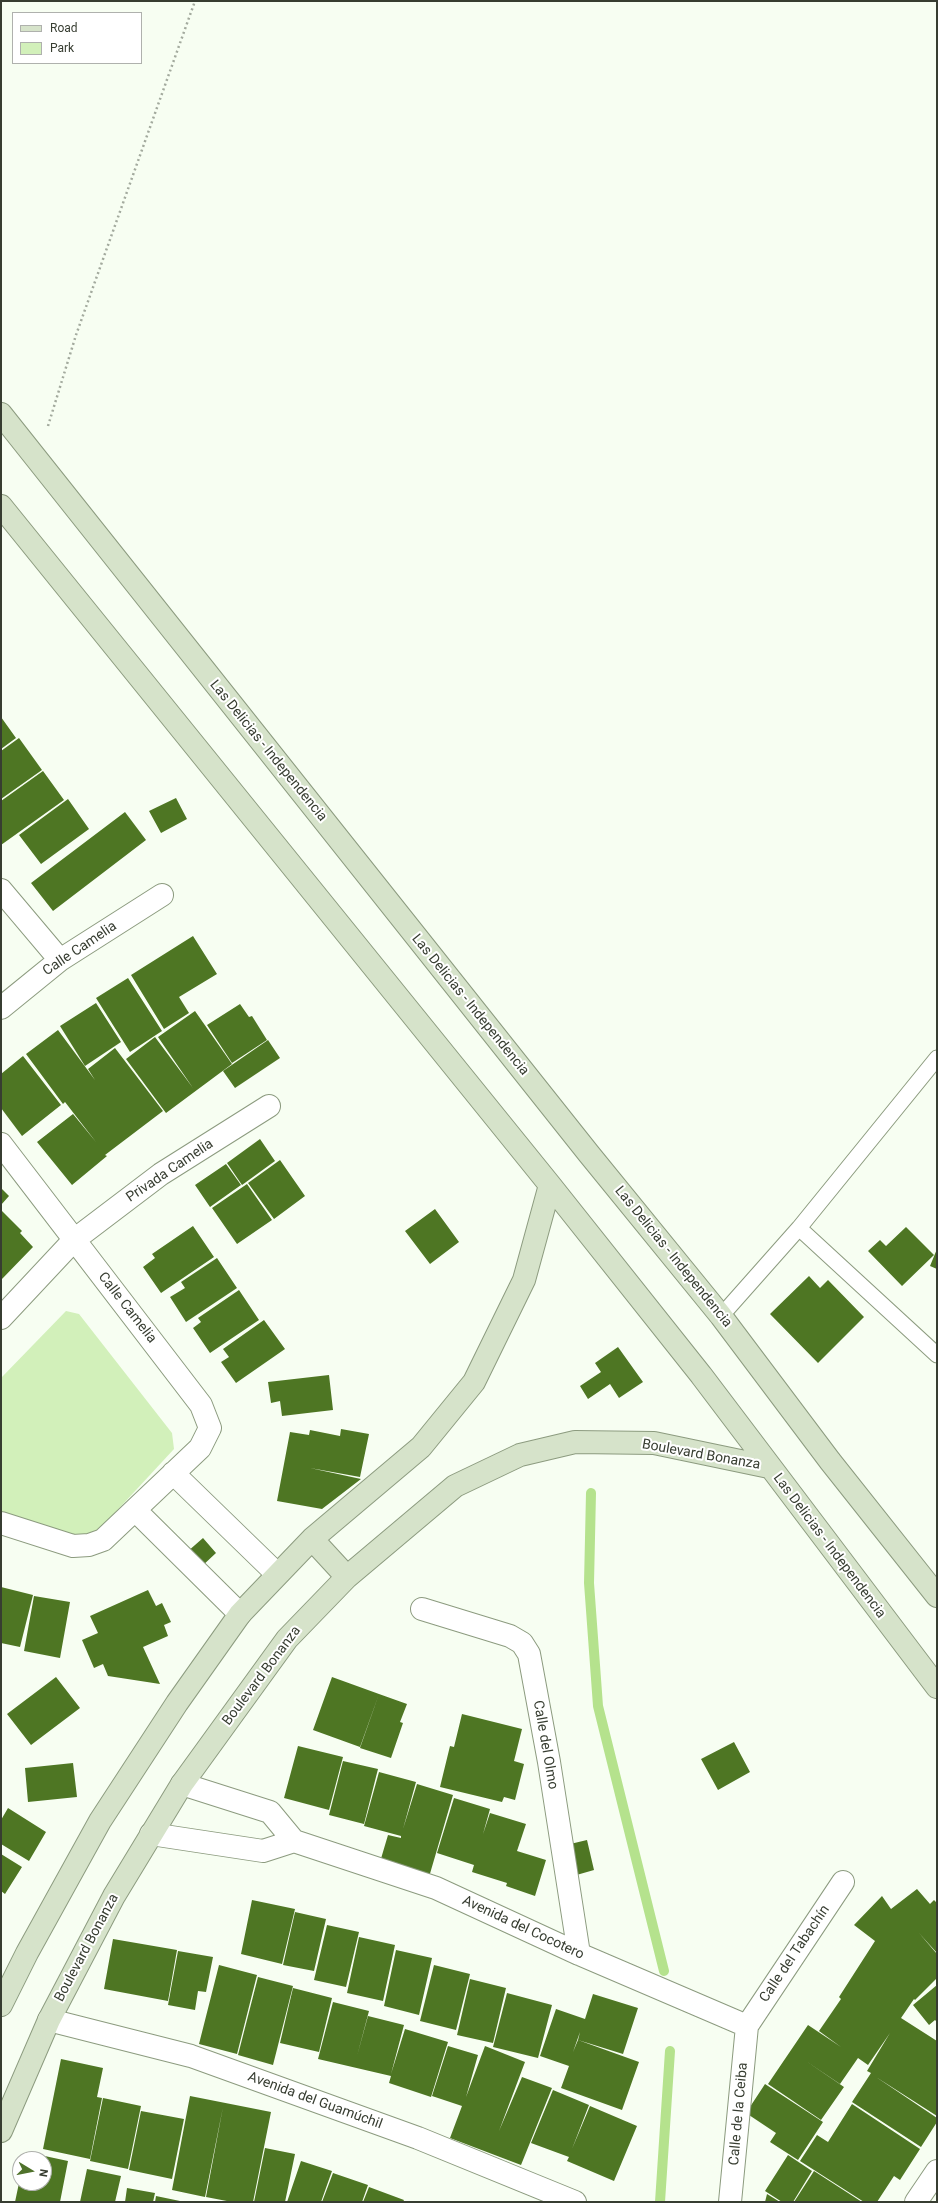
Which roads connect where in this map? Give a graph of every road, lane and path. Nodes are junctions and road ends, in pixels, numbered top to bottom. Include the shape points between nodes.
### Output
1 (195, 1) edge
2 (1, 414) edge
3 (37, 461) junction
4 (1, 506) edge
5 (1, 890) edge
6 (162, 895) dead end
7 (60, 960) junction
8 (1, 1008) edge
9 (937, 1058) edge
10 (269, 1106) dead end
11 (1, 1144) edge
12 (550, 1185) junction
13 (799, 1228) junction
14 (74, 1240) junction
15 (721, 1316) junction
16 (1, 1318) edge
17 (937, 1355) edge
18 (769, 1467) junction
19 (173, 1473) junction
20 (135, 1510) junction
21 (1, 1522) edge
22 (312, 1539) junction
23 (278, 1574) junction
24 (347, 1576) junction
25 (937, 1596) edge
26 (422, 1609) dead end
27 (240, 1614) junction
28 (937, 1687) edge
29 (182, 1784) junction
30 (151, 1834) junction
31 (294, 1841) junction
32 (843, 1882) dead end
33 (579, 1954) junction
34 (1, 2003) edge
35 (49, 2020) junction
36 (747, 2026) junction
37 (1, 2131) edge
38 (937, 2171) edge
39 (575, 2202) edge
40 (730, 2202) edge
41 (916, 2202) edge

1 - 3 path via 76,335
2 - 3 main road, Las Delicias - Independencia
3 - 15 main road, Las Delicias - Independencia
4 - 12 main road, Las Delicias - Independencia
5 - 7 street
6 - 7 street, Calle Camelia
7 - 8 street, Calle Camelia
9 - 13 lane
10 - 14 street, Privada Camelia via 161,1174
11 - 14 street, Calle Camelia
12 - 18 main road, Las Delicias - Independencia via 701,1375
12 - 22 main road via 524,1280 474,1382 421,1447
13 - 15 lane
13 - 17 lane
14 - 16 street, Privada Camelia
14 - 19 street, Calle Camelia via 201,1405 210,1428 200,1448
15 - 25 main road, Las Delicias - Independencia via 830,1461
18 - 24 main road, Boulevard Bonanza via 654,1443 575,1442 520,1455 456,1486
18 - 28 main road, Las Delicias - Independencia
19 - 20 street, Calle Camelia
19 - 23 street
20 - 21 street, Calle Camelia via 103,1540 89,1545 73,1546
20 - 27 street
22 - 23 main road
22 - 24 main road
23 - 27 main road
24 - 29 main road, Boulevard Bonanza via 287,1639
26 - 33 street, Calle del Olmo via 510,1636 522,1643 529,1654
27 - 34 main road via 177,1703 100,1821
29 - 30 main road, Boulevard Bonanza
29 - 31 street via 270,1812
30 - 31 street via 263,1851
30 - 35 main road, Boulevard Bonanza via 114,1896
31 - 33 street, Avenida del Cocotero via 436,1888
32 - 36 street, Calle del Tabachín
33 - 36 street, Avenida del Cocotero
35 - 37 main road, Boulevard Bonanza
35 - 39 street, Avenida del Guamúchil via 191,2056 418,2138
36 - 40 street, Calle de la Ceiba
38 - 41 street

